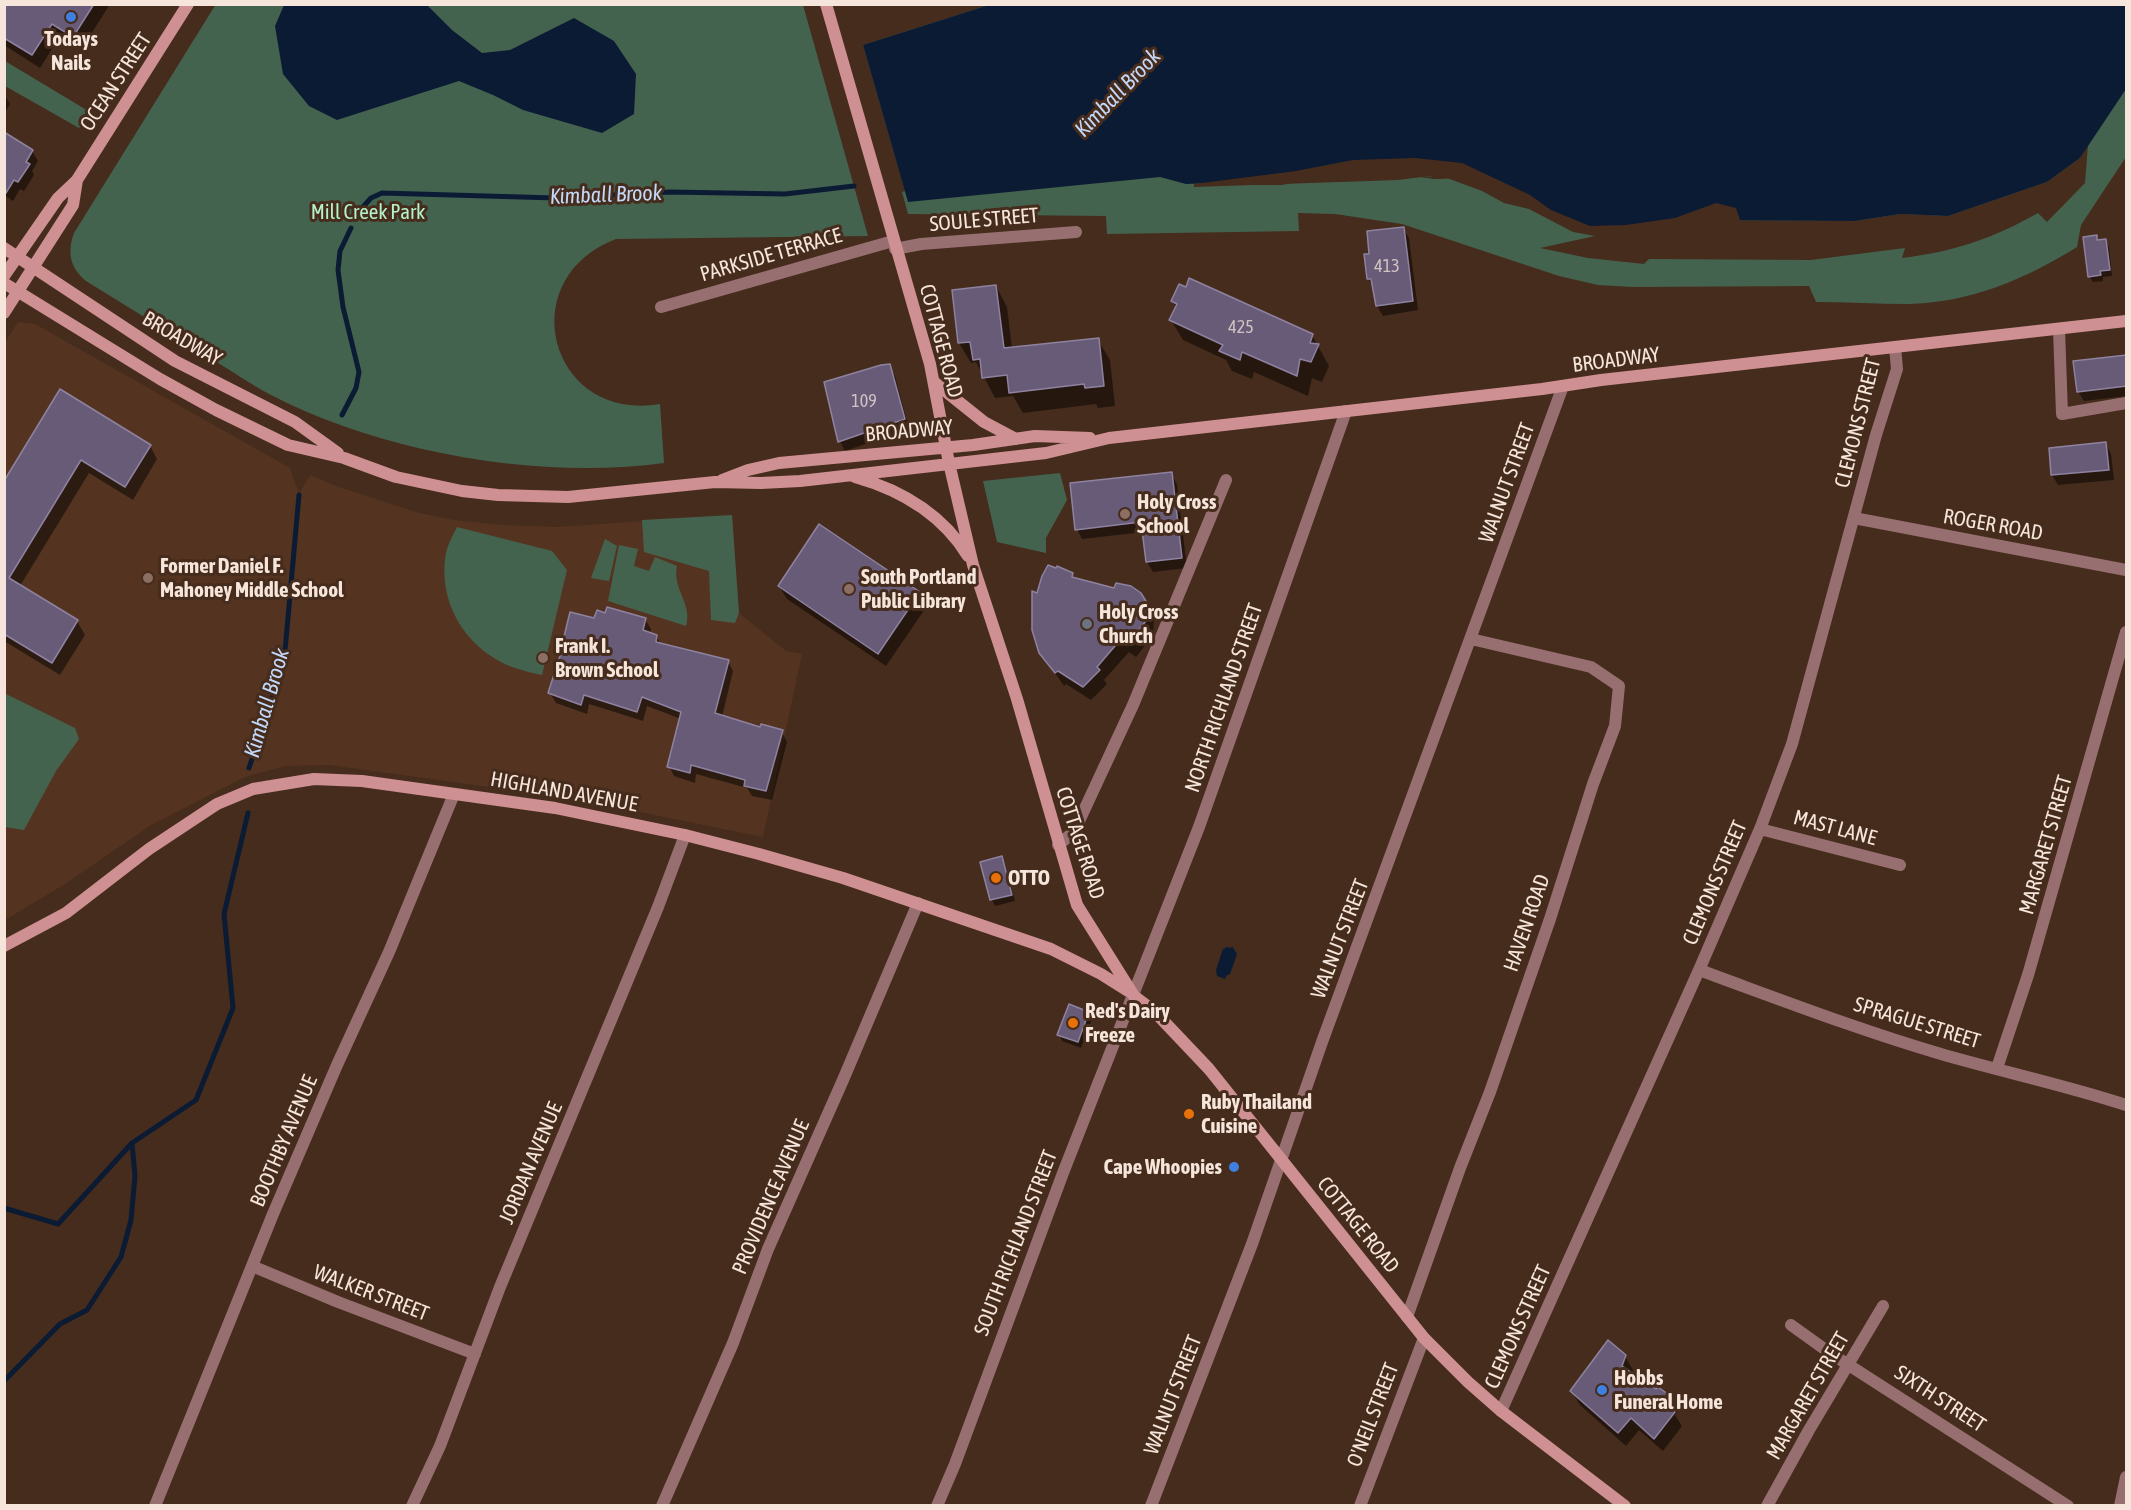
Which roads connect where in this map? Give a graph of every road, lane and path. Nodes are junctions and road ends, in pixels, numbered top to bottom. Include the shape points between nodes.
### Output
1 (188, 4) edge
2 (826, 4) edge
3 (77, 180) junction
4 (1076, 232) dead end
5 (894, 245) junction
6 (4, 248) edge
7 (18, 257) junction
8 (34, 267) junction
9 (4, 276) edge
10 (4, 283) edge
11 (18, 292) junction
12 (661, 307) dead end
13 (4, 313) edge
14 (2127, 321) edge
15 (2059, 329) junction
16 (1895, 347) junction
17 (934, 382) junction
18 (1563, 386) junction
19 (2127, 403) edge
20 (1346, 411) junction
21 (1109, 438) junction
22 (1016, 439) junction
23 (946, 447) junction
24 (344, 458) junction
25 (949, 464) junction
26 (851, 476) junction
27 (1226, 480) dead end
28 (715, 482) junction
29 (1854, 518) junction
30 (973, 565) junction
31 (2127, 570) edge
32 (2127, 632) edge
33 (1471, 639) junction
34 (2123, 662) edge
35 (454, 794) junction
36 (1760, 829) junction
37 (685, 835) junction
38 (1058, 845) junction
39 (1900, 865) dead end
40 (918, 903) junction
41 (4, 946) edge
42 (1699, 970) junction
43 (1134, 996) junction
44 (1997, 1068) junction
45 (2127, 1105) edge
46 (1282, 1161) junction
47 (252, 1266) junction
48 (1883, 1306) dead end
49 (1407, 1317) junction
50 (1791, 1325) dead end
51 (1424, 1338) junction
52 (476, 1354) junction
53 (1848, 1364) junction
54 (1502, 1411) junction
55 (2127, 1477) edge
56 (155, 1506) edge
57 (412, 1506) edge
58 (662, 1506) edge
59 (937, 1506) edge
60 (1151, 1506) edge
61 (1360, 1506) edge
62 (1625, 1506) edge
63 (1767, 1506) edge
64 (2068, 1506) edge
65 (2120, 1506) edge

1 - 3 street, OCEAN STREET
2 - 5 street, COTTAGE ROAD
3 - 7 street, OCEAN STREET via 58,198
3 - 8 street, OCEAN STREET via 73,205
4 - 5 street, SOULE STREET
5 - 12 street, PARKSIDE TERRACE
5 - 17 street, COTTAGE ROAD
6 - 7 street, BROADWAY
7 - 8 street, BROADWAY
7 - 9 street, OCEAN STREET
8 - 11 street, OCEAN STREET
8 - 24 street, BROADWAY via 175,361 295,422
10 - 11 street, BROADWAY
11 - 13 street, OCEAN STREET
11 - 24 street, BROADWAY via 216,410 288,445
14 - 15 street, BROADWAY
15 - 16 street, BROADWAY
15 - 19 street via 2062,414
16 - 18 street, BROADWAY
16 - 29 street, CLEMONS STREET via 1897,369
17 - 22 street via 984,422
17 - 23 street, COTTAGE ROAD
18 - 20 street, BROADWAY
18 - 33 street, WALNUT STREET
20 - 21 street, BROADWAY
20 - 43 street, NORTH RICHLAND STREET via 1199,827
21 - 22 street, BROADWAY
21 - 25 street, BROADWAY via 1046,453
22 - 23 street, BROADWAY
23 - 25 street, COTTAGE ROAD
23 - 28 street, BROADWAY via 779,463
24 - 28 street, BROADWAY via 428,485 498,495 568,497
25 - 26 street, BROADWAY
25 - 30 street, COTTAGE ROAD
26 - 28 street, BROADWAY via 761,483
26 - 30 street via 879,484 930,512 961,544
27 - 38 street via 1133,705 1074,832
29 - 31 street, ROGER ROAD
29 - 36 street, CLEMONS STREET via 1795,734
30 - 38 street, COTTAGE ROAD via 1017,699
32 - 34 street, MARGARET STREET
33 - 46 street, WALNUT STREET
33 - 49 street, HAVEN ROAD via 1591,667 1619,686 1615,726 1490,1092
34 - 44 street, MARGARET STREET
35 - 37 street, HIGHLAND AVENUE via 555,808
35 - 41 street, HIGHLAND AVENUE via 314,779 254,789 217,804 148,849 66,913
35 - 47 street, BOOTHBY AVENUE
36 - 39 street, MAST LANE
36 - 42 street, CLEMONS STREET
37 - 40 street, HIGHLAND AVENUE
37 - 52 street, JORDAN AVENUE
38 - 43 street, COTTAGE ROAD via 1077,905
40 - 43 street, HIGHLAND AVENUE via 1051,949
40 - 58 street, PROVIDENCE AVENUE
42 - 44 street, SPRAGUE STREET via 1881,1035
42 - 54 street, CLEMONS STREET
43 - 46 street, COTTAGE ROAD via 1154,1011 1209,1069
43 - 59 street, SOUTH RICHLAND STREET
44 - 45 street, SPRAGUE STREET
46 - 49 street, COTTAGE ROAD
46 - 60 street, WALNUT STREET
47 - 52 street, WALKER STREET
47 - 56 street, BOOTHBY AVENUE
48 - 53 street, MARGARET STREET
49 - 51 street, COTTAGE ROAD
50 - 53 street, SIXTH STREET
51 - 54 street, COTTAGE ROAD
51 - 61 street, O'NEIL STREET
52 - 57 street, JORDAN AVENUE
53 - 63 street, MARGARET STREET
53 - 64 street, SIXTH STREET
54 - 62 street, COTTAGE ROAD
55 - 65 street

